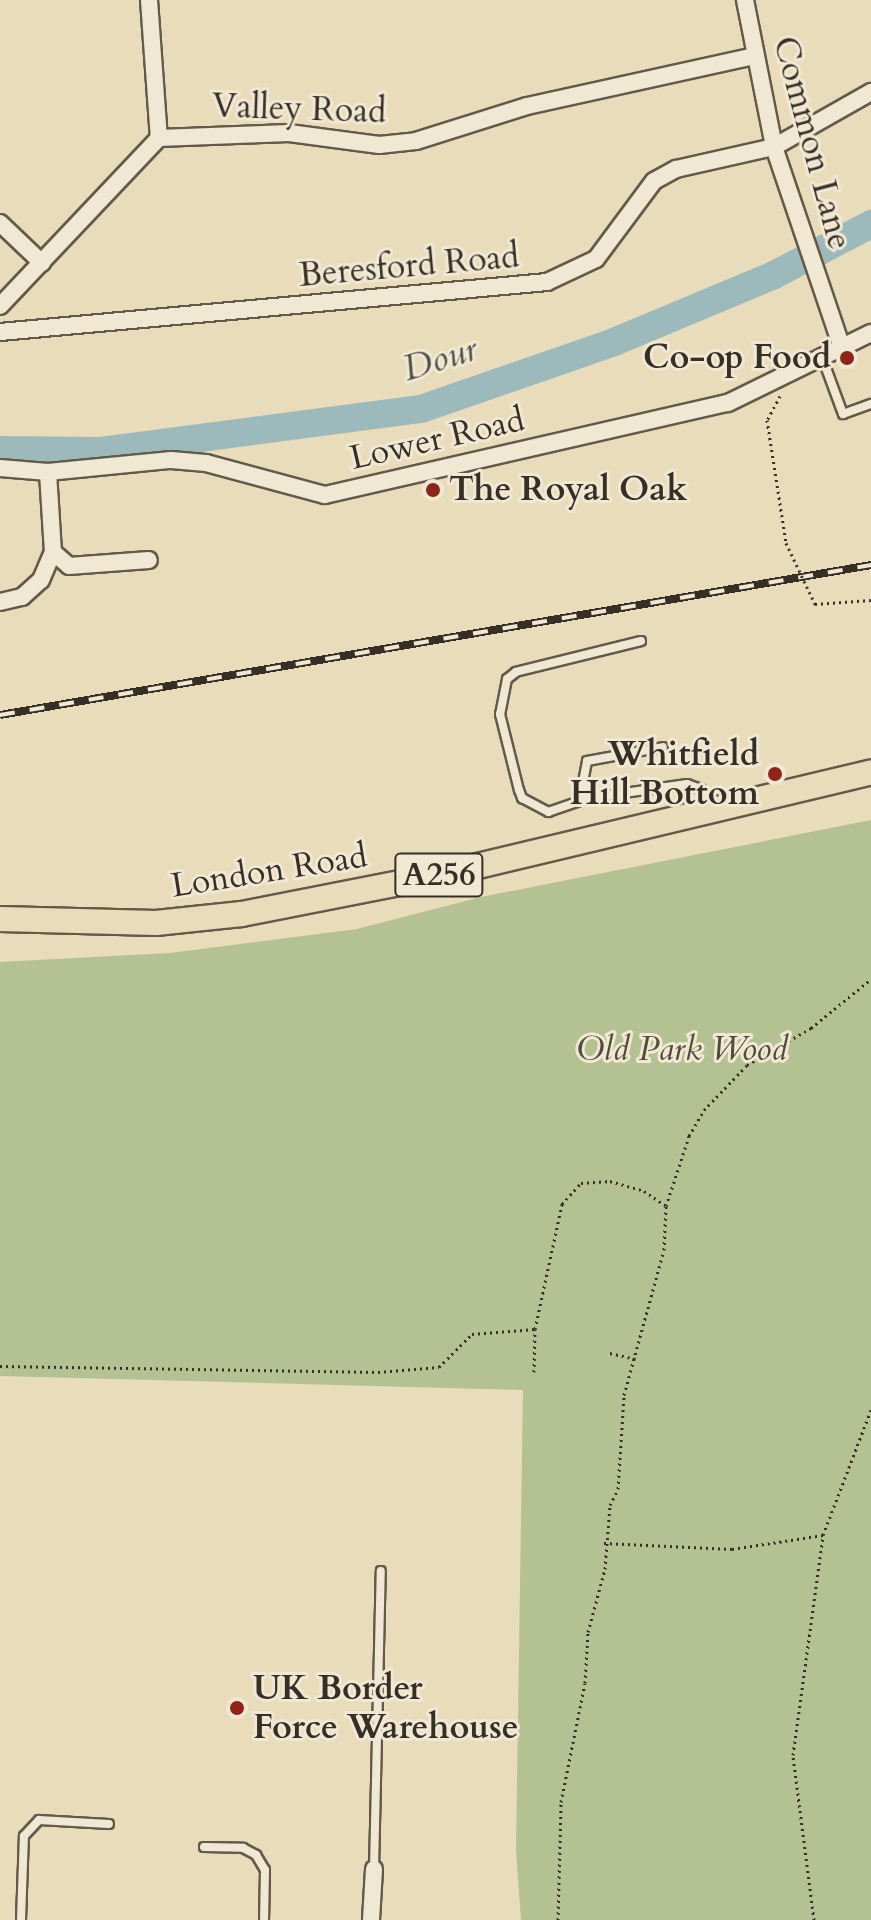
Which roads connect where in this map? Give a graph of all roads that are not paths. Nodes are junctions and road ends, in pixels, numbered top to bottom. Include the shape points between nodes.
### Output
1 (149, 0) edge
2 (745, 0) edge
3 (755, 56) junction
4 (871, 92) edge
5 (159, 138) junction
6 (774, 147) junction
7 (0, 223) edge
8 (42, 263) junction
9 (0, 306) edge
10 (0, 332) edge
11 (871, 333) edge
12 (841, 345) junction
13 (822, 356) junction
14 (871, 404) edge
15 (0, 468) edge
16 (48, 472) junction
17 (53, 552) junction
18 (149, 560) dead end
19 (0, 602) edge
20 (641, 641) dead end
21 (663, 747) dead end
22 (871, 772) edge
23 (589, 798) junction
24 (715, 810) junction
25 (0, 919) edge
26 (381, 1571) dead end
27 (109, 1824) dead end
28 (204, 1847) dead end
29 (374, 1869) joint
30 (21, 1920) edge
31 (264, 1920) edge
32 (371, 1920) edge

1 - 5 street
2 - 3 street, Common Lane
3 - 5 street, Valley Road via 527,106 416,141 379,145 289,133
3 - 6 street, Common Lane
4 - 6 street, Beresford Road
5 - 8 street
6 - 10 street, Beresford Road via 676,169 654,181 596,259 547,282
6 - 12 street, Common Lane
7 - 8 street
8 - 9 street
11 - 12 street, Lower Road
12 - 13 street, Lower Road
13 - 14 lane via 843,414
13 - 16 street, Lower Road via 728,403 325,495 206,463 171,460
15 - 16 street, Lower Road
16 - 17 street
17 - 18 street via 69,566
17 - 19 street via 41,580 22,597
20 - 23 lane via 516,672 503,690 500,714 522,798 548,812
21 - 23 lane via 587,761 583,782
22 - 24 main road, London Road / A256
23 - 24 lane via 687,784 701,789
24 - 25 main road, London Road / A256 via 440,875 242,914 156,923
26 - 29 lane
27 - 30 lane via 39,1820 24,1836
28 - 31 lane via 243,1848 256,1855 265,1870
29 - 32 street

